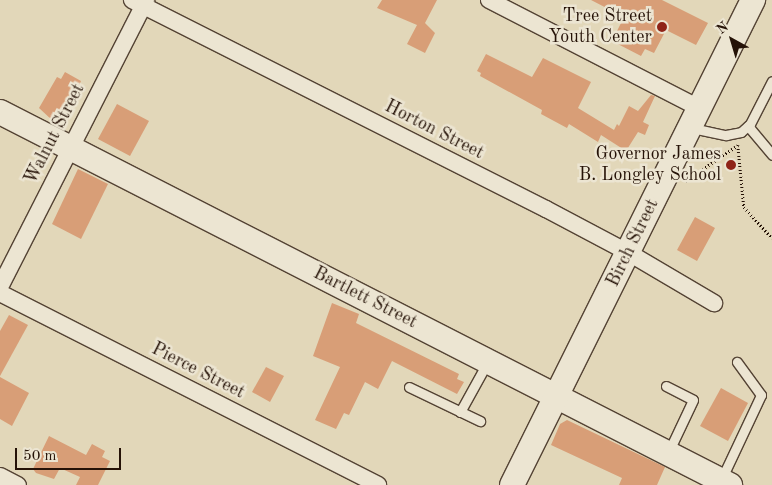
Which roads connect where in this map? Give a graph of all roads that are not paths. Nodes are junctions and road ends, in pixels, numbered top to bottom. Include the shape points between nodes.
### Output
1 (489, 0) edge
2 (753, 0) edge
3 (141, 2) edge
4 (772, 81) edge
5 (0, 112) edge
6 (694, 118) junction
7 (748, 126) junction
8 (71, 148) junction
9 (772, 154) edge
10 (629, 253) junction
11 (0, 287) edge
12 (0, 294) edge
13 (714, 303) dead end
14 (488, 360) junction
15 (737, 362) dead end
16 (666, 386) dead end
17 (409, 387) dead end
18 (557, 396) junction
19 (460, 412) junction
20 (480, 421) dead end
21 (668, 453) junction
22 (0, 476) edge
23 (725, 483) edge
24 (18, 485) edge
25 (378, 485) edge
26 (512, 485) edge

1 - 6 street
2 - 6 street, Birch Street
3 - 8 street, Walnut Street
3 - 10 street, Horton Street
4 - 7 lane
5 - 8 street, Bartlett Street
6 - 7 lane via 726,135 741,132
6 - 10 street, Birch Street
7 - 9 lane
8 - 11 street, Walnut Street
8 - 14 street, Bartlett Street
10 - 13 street, Horton Street
10 - 18 street, Birch Street
12 - 25 street, Pierce Street
14 - 18 street, Bartlett Street
14 - 19 lane
15 - 23 lane via 760,395
16 - 21 lane via 693,400
17 - 19 lane
18 - 21 street, Bartlett Street
18 - 26 street, Birch Street
19 - 20 lane
21 - 23 street, Bartlett Street
22 - 24 street

